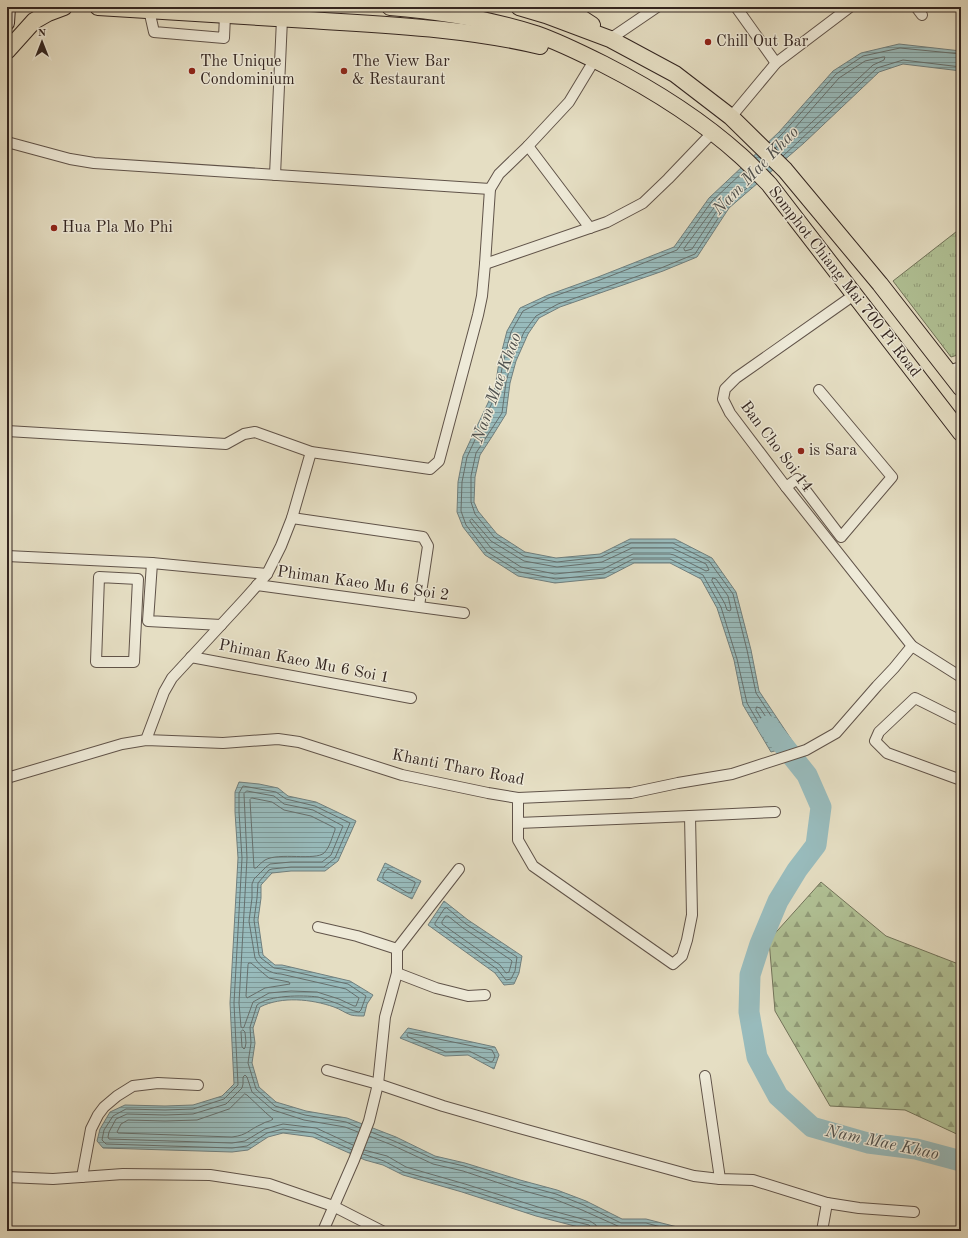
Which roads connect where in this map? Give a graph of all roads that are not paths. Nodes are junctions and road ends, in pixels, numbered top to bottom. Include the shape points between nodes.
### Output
1 (8, 7) edge
2 (64, 7) edge
3 (98, 7) edge
4 (390, 7) edge
5 (518, 7) edge
6 (657, 7) edge
7 (736, 7) edge
8 (569, 9) edge
9 (843, 9) edge
10 (149, 10) junction
11 (225, 15) junction
12 (282, 19) junction
13 (7, 23) edge
14 (610, 39) junction
15 (7, 51) edge
16 (589, 56) junction
17 (776, 63) junction
18 (731, 117) junction
19 (713, 132) junction
20 (7, 142) edge
21 (528, 146) junction
22 (275, 175) junction
23 (490, 189) junction
24 (590, 228) junction
25 (485, 264) junction
26 (854, 295) junction
27 (954, 369) edge
28 (961, 388) edge
29 (819, 390) dead end
30 (7, 431) edge
31 (961, 433) edge
32 (312, 452) junction
33 (786, 487) junction
34 (292, 518) junction
35 (7, 556) edge
36 (100, 560) junction
37 (152, 564) junction
38 (267, 574) junction
39 (99, 577) junction
40 (257, 586) junction
41 (419, 606) junction
42 (464, 613) dead end
43 (221, 625) junction
44 (912, 646) junction
45 (191, 657) junction
46 (961, 678) edge
47 (411, 698) dead end
48 (961, 722) edge
49 (146, 740) junction
50 (7, 778) edge
51 (961, 780) edge
52 (518, 798) junction
53 (775, 812) dead end
54 (690, 816) junction
55 (518, 822) junction
56 (459, 869) dead end
57 (318, 927) dead end
58 (397, 949) junction
59 (397, 973) junction
60 (485, 995) dead end
61 (327, 1070) dead end
62 (705, 1076) dead end
63 (378, 1084) junction
64 (198, 1085) dead end
65 (7, 1177) edge
66 (82, 1177) junction
67 (720, 1179) junction
68 (827, 1203) junction
69 (333, 1206) junction
70 (914, 1212) dead end
71 (323, 1231) edge
72 (382, 1231) edge
73 (822, 1231) edge

1 - 13 main road
2 - 15 main road via 34,21
3 - 10 main road
4 - 16 main road, Somphot Chiang Mai 700 Pi Road via 457,15 502,25 537,34
5 - 14 main road, Somphot Chiang Mai 700 Pi Road
6 - 14 street
7 - 17 street
8 - 14 main road
9 - 17 street
10 - 11 main road
10 - 11 street via 154,32 224,38
11 - 12 main road
12 - 16 main road via 457,31
12 - 22 street
14 - 18 main road, Somphot Chiang Mai 700 Pi Road via 675,74
16 - 19 main road, Somphot Chiang Mai 700 Pi Road via 646,87
16 - 21 street via 569,102
17 - 18 street
18 - 27 main road, Somphot Chiang Mai 700 Pi Road via 785,170
19 - 24 street via 642,202 608,222
19 - 26 main road, Somphot Chiang Mai 700 Pi Road via 769,184
20 - 22 street via 94,163
21 - 23 street via 499,174
21 - 24 street
22 - 23 street
23 - 25 street
24 - 25 street
25 - 32 street via 478,315 439,461 430,469
26 - 31 main road, Somphot Chiang Mai 700 Pi Road
26 - 33 street, Ban Cho Soi 14 via 736,378 725,389 723,399 730,414
27 - 28 main road, Somphot Chiang Mai 700 Pi Road
29 - 33 street via 892,477 841,537 797,479
30 - 32 street via 226,444 244,434 255,432
32 - 34 street
33 - 44 street, Ban Cho Soi 14
34 - 38 street
34 - 41 street via 423,537 428,546
35 - 36 street
36 - 37 street
36 - 39 street
37 - 38 street
37 - 43 street via 148,621
38 - 40 street
39 - 39 street via 138,579 134,662 96,662
40 - 41 street, Phiman Kaeo Mu 6 Soi 2
40 - 43 street
41 - 42 street, Phiman Kaeo Mu 6 Soi 2
43 - 45 street
44 - 46 street, Ban Cho Soi 14
44 - 52 street, Khanti Tharo Road via 836,733 806,750 732,774 631,793
45 - 47 street, Phiman Kaeo Mu 6 Soi 1
45 - 49 street via 172,678 164,692
48 - 51 street via 915,698 879,732 875,741 887,753
49 - 50 street, Khanti Tharo Road via 122,744
49 - 52 street, Khanti Tharo Road via 223,743 278,739 299,742 402,775
52 - 55 street
53 - 54 street
54 - 55 street
54 - 55 street via 692,915 682,956 673,964 533,866 518,840
56 - 58 street
57 - 58 street
58 - 59 street
59 - 60 street via 436,988 468,996
59 - 63 street via 385,1017
61 - 63 street
62 - 67 street
63 - 67 street via 524,1130 694,1176
63 - 69 street via 369,1121
64 - 66 street via 158,1083 133,1086 116,1096 104,1107 91,1129
65 - 66 street
66 - 69 street via 123,1174 210,1175 269,1184
67 - 68 street via 754,1180
68 - 70 street
68 - 73 street
69 - 71 street
69 - 72 street

